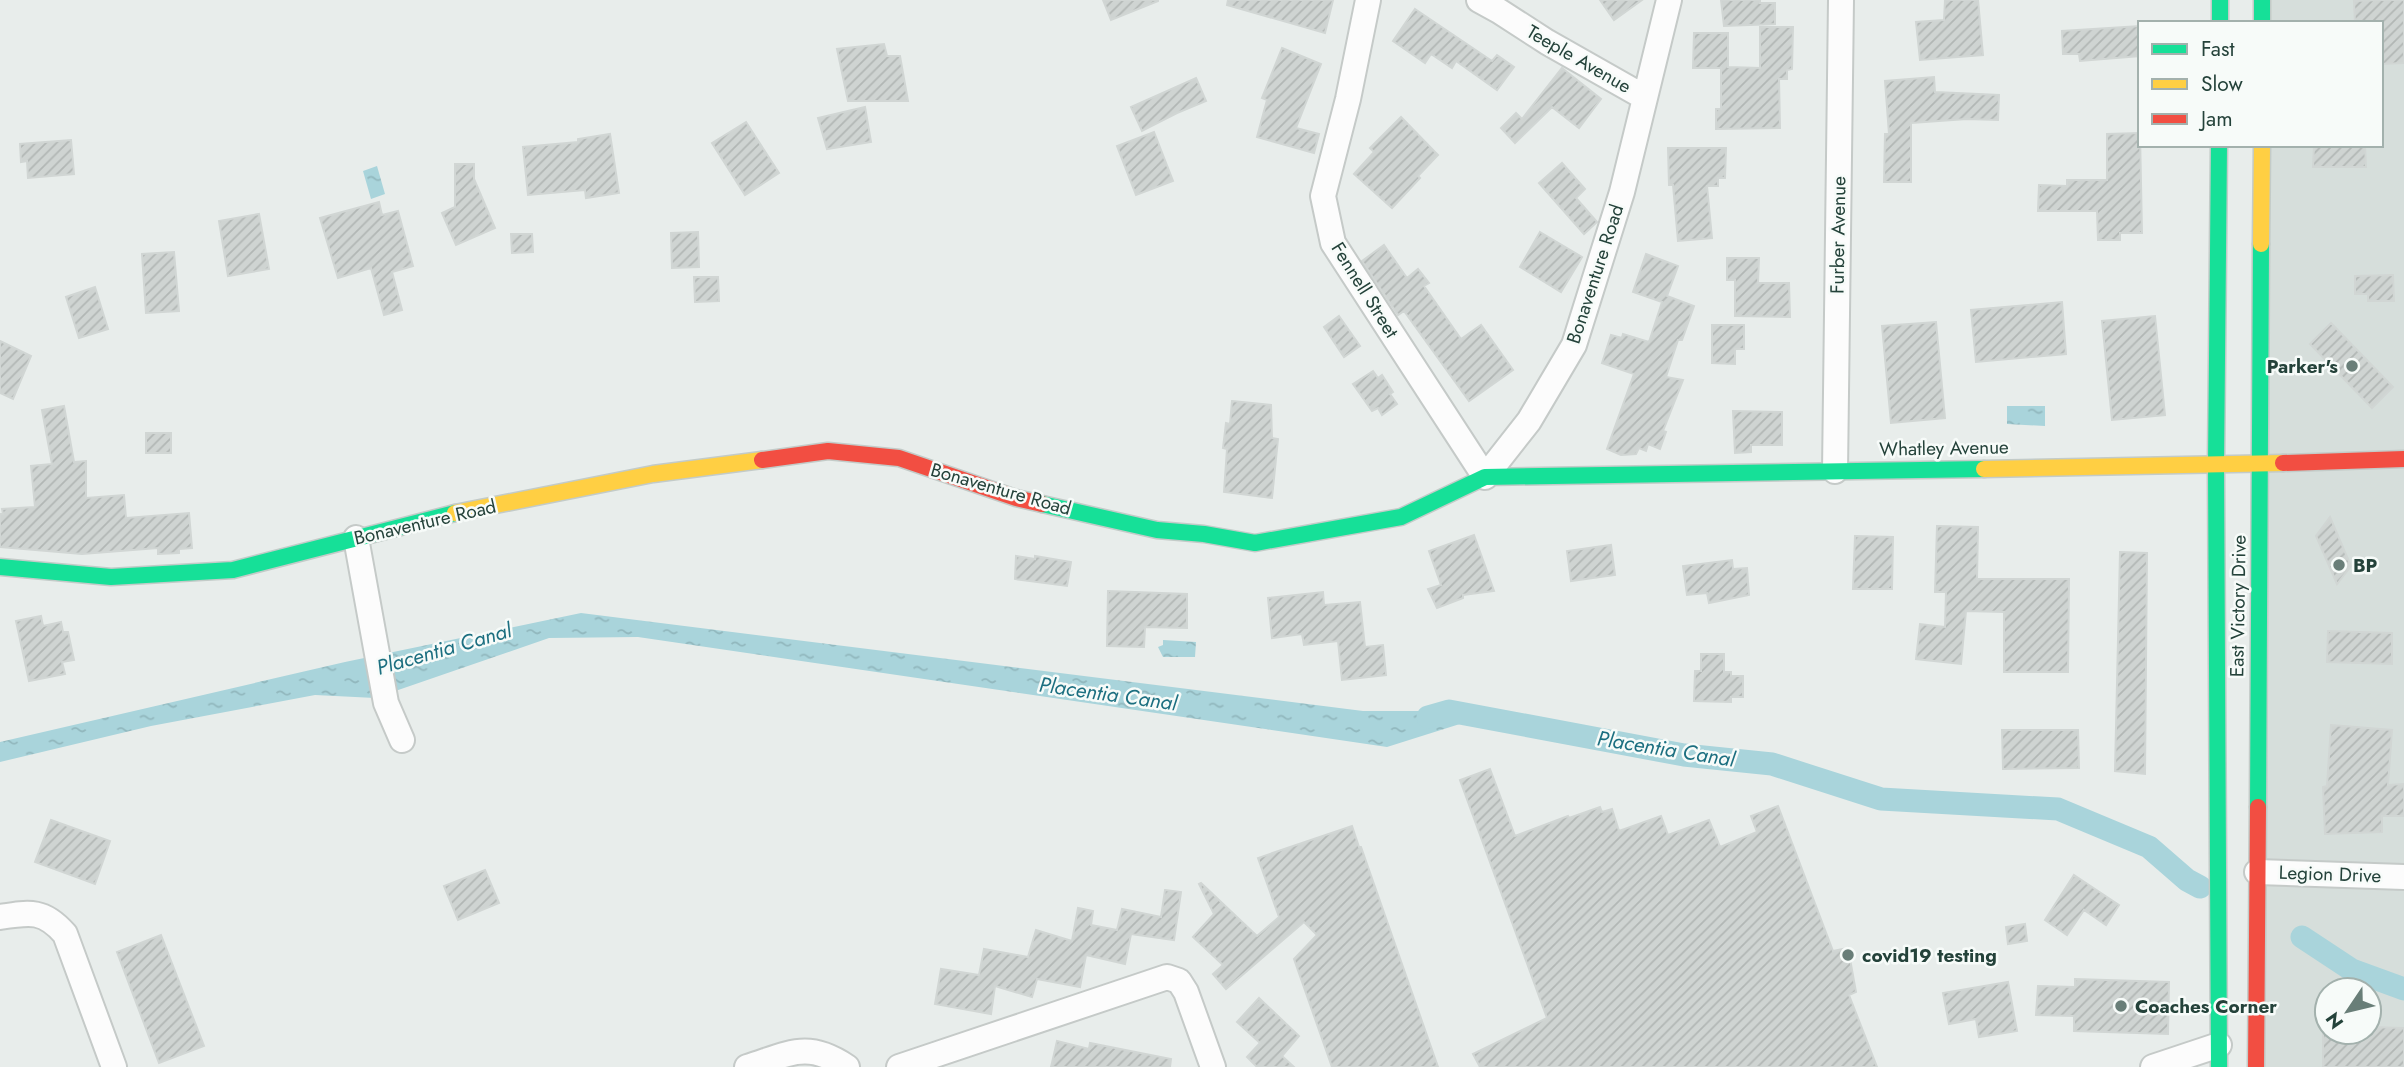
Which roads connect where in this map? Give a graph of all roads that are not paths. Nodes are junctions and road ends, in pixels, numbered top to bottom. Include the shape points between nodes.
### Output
1 (1368, 0) edge
2 (1479, 0) edge
3 (1669, 0) edge
4 (1842, 0) edge
5 (2220, 0) edge
6 (2262, 0) edge
7 (2220, 21) edge
8 (2262, 21) edge
9 (1644, 97) junction
10 (2219, 147) edge
11 (2262, 147) edge
12 (2404, 459) edge
13 (2261, 464) junction
14 (2216, 465) junction
15 (1835, 471) junction
16 (1485, 477) junction
17 (356, 538) junction
18 (0, 567) edge
19 (402, 740) dead end
20 (2257, 872) junction
21 (2404, 877) edge
22 (0, 917) edge
23 (2231, 1058) edge
24 (114, 1067) edge
25 (747, 1067) edge
26 (847, 1067) edge
27 (899, 1067) edge
28 (1213, 1067) edge
29 (2153, 1067) edge
30 (2256, 1067) edge

1 - 16 street, Fennell Street via 1323,196 1333,243
2 - 9 street, Teeple Avenue
3 - 9 street, Bonaventure Road
4 - 15 street, Furber Avenue
5 - 7 street
6 - 8 street
9 - 16 street, Bonaventure Road via 1622,192 1574,345 1529,421
10 - 14 street, East Victory Drive
11 - 13 street, East Victory Drive
12 - 13 street, Whatley Avenue
13 - 14 street, Whatley Avenue
13 - 20 street, East Victory Drive
14 - 15 street, Whatley Avenue
14 - 23 street, East Victory Drive
15 - 16 street, Whatley Avenue
16 - 17 street, Bonaventure Road via 1401,517 1255,543 1157,530 1016,498 899,458 828,451 653,474 458,512
17 - 18 street, Bonaventure Road via 233,570 111,577
17 - 19 street via 386,703
20 - 21 street, Legion Drive
20 - 30 street, East Victory Drive
22 - 24 street via 25,913 51,918 65,934
23 - 29 street
25 - 26 street via 803,1049 826,1054
27 - 28 street via 1167,977 1180,981 1186,992

